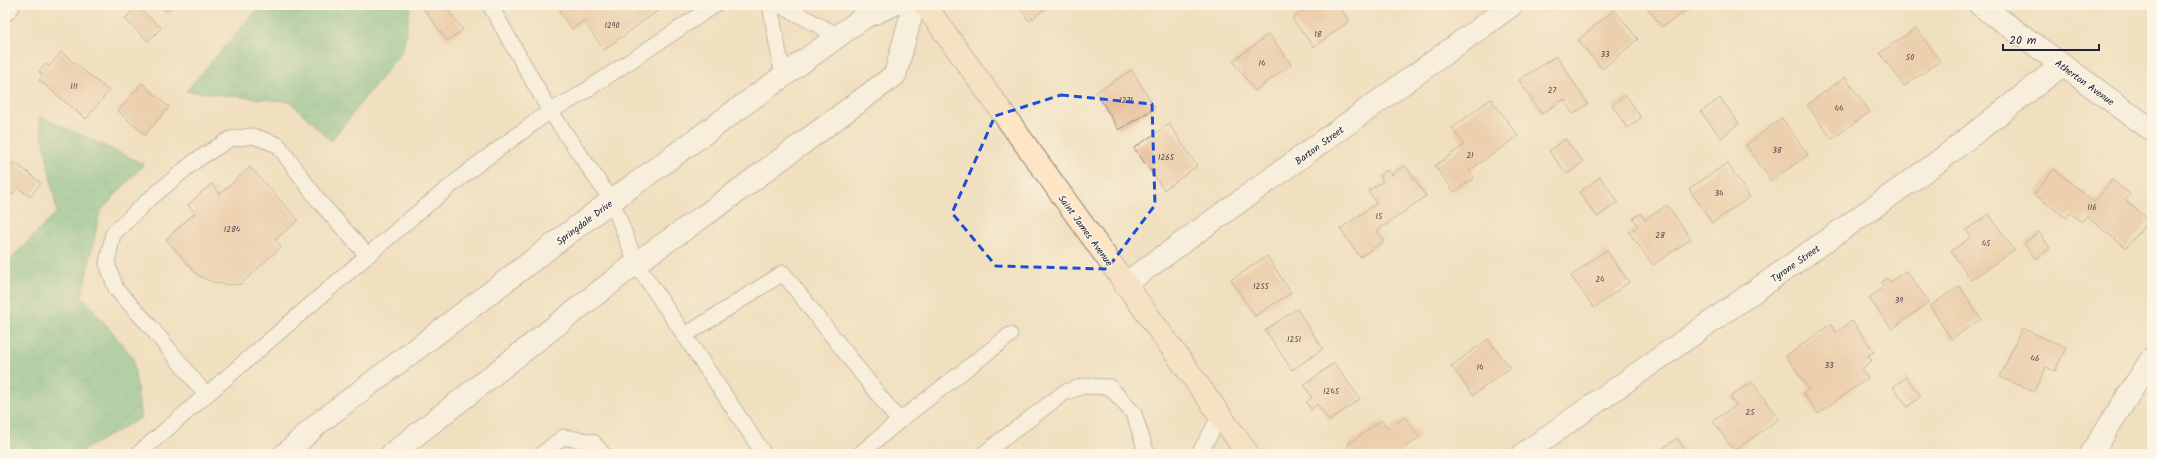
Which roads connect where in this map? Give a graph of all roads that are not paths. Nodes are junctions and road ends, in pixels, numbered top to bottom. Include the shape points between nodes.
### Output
1 (9, 5) edge
2 (490, 5) edge
3 (715, 5) edge
4 (770, 5) edge
5 (780, 5) edge
6 (893, 5) edge
7 (914, 5) edge
8 (925, 5) edge
9 (1512, 5) edge
10 (1980, 5) edge
11 (5, 10) edge
12 (839, 36) junction
13 (2062, 65) junction
14 (783, 76) junction
15 (550, 111) junction
16 (2152, 130) edge
17 (612, 201) junction
18 (367, 256) junction
19 (636, 264) junction
20 (1125, 284) junction
21 (1010, 335) dead end
22 (684, 336) junction
23 (2152, 358) edge
24 (206, 394) junction
25 (1220, 416) junction
26 (900, 421) junction
27 (138, 454) edge
28 (285, 454) edge
29 (392, 454) edge
30 (542, 454) edge
31 (603, 454) edge
32 (764, 454) edge
33 (860, 454) edge
34 (983, 454) edge
35 (1147, 454) edge
36 (1199, 454) edge
37 (1248, 454) edge
38 (1523, 454) edge
39 (2091, 454) edge

1 - 11 street
2 - 15 lane
3 - 15 lane via 574,99
4 - 14 lane
5 - 12 lane
6 - 12 street, Springdale Drive via 863,18
7 - 19 street via 895,75
8 - 20 main road, Saint James Avenue
9 - 20 street, Barton Street
10 - 13 street, Atherton Avenue
12 - 14 street, Springdale Drive
13 - 16 street, Atherton Avenue
13 - 38 street, Tyrone Street via 1935,164
14 - 17 street, Springdale Drive
15 - 17 lane
15 - 18 lane via 474,167
17 - 19 lane
17 - 28 street, Springdale Drive via 320,422
18 - 24 lane
18 - 24 lane via 318,200 278,145 253,136 230,139 195,161 146,202 113,234 107,263 116,289
19 - 22 lane
19 - 29 street
20 - 25 main road, Saint James Avenue
21 - 26 lane
22 - 26 lane via 783,273
22 - 32 lane
23 - 39 street
24 - 27 lane
25 - 36 lane
25 - 37 main road, Saint James Avenue
26 - 33 lane
30 - 31 lane via 563,437 594,442
34 - 35 lane via 1065,392 1084,386 1110,387 1134,414

